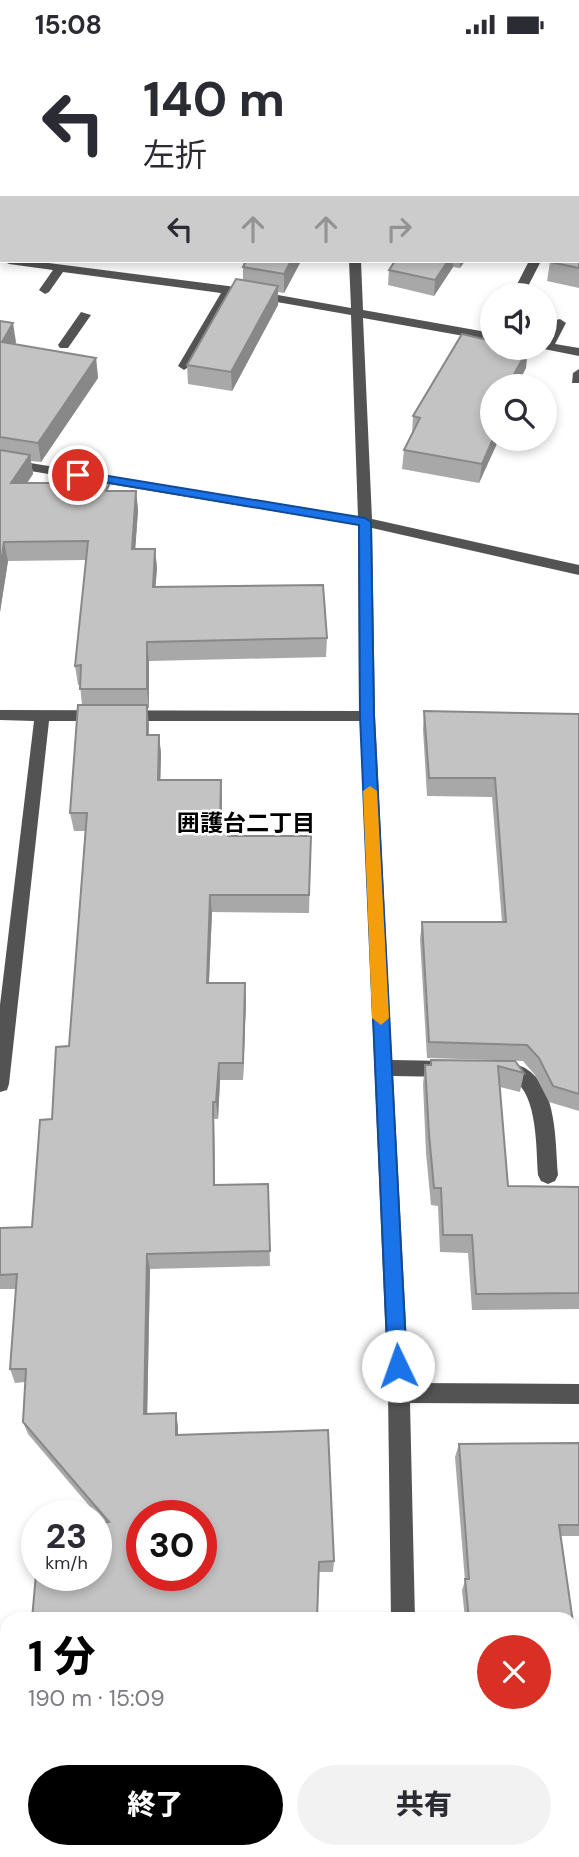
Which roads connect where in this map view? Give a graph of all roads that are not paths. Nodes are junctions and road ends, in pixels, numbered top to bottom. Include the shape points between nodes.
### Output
1 (24, 263) edge
2 (355, 263) edge
3 (535, 263) edge
4 (60, 268) junction
5 (524, 283) edge
6 (45, 290) dead end
7 (228, 291) junction
8 (356, 312) junction
9 (85, 315) dead end
10 (560, 323) dead end
11 (557, 328) edge
12 (480, 335) edge
13 (64, 345) dead end
14 (557, 348) edge
15 (579, 352) edge
16 (184, 366) edge
17 (0, 462) edge
18 (365, 522) junction
19 (579, 570) edge
20 (42, 714) junction
21 (0, 715) edge
22 (367, 716) junction
23 (383, 1067) junction
24 (463, 1069) edge
25 (489, 1070) edge
26 (0, 1084) edge
27 (548, 1175) dead end
28 (399, 1393) junction
29 (579, 1394) edge
30 (403, 1612) edge

1 - 4 street
2 - 8 street
3 - 5 street
4 - 6 street
4 - 7 street
7 - 8 street
7 - 16 street
8 - 12 street
8 - 18 street
9 - 13 street
10 - 11 street
14 - 15 street
17 - 18 street
18 - 19 street
18 - 22 street
20 - 21 street
20 - 22 street
20 - 26 street
22 - 23 street
23 - 24 street
23 - 28 street
25 - 27 street via 516,1070 529,1081 539,1102
28 - 29 street
28 - 30 street

